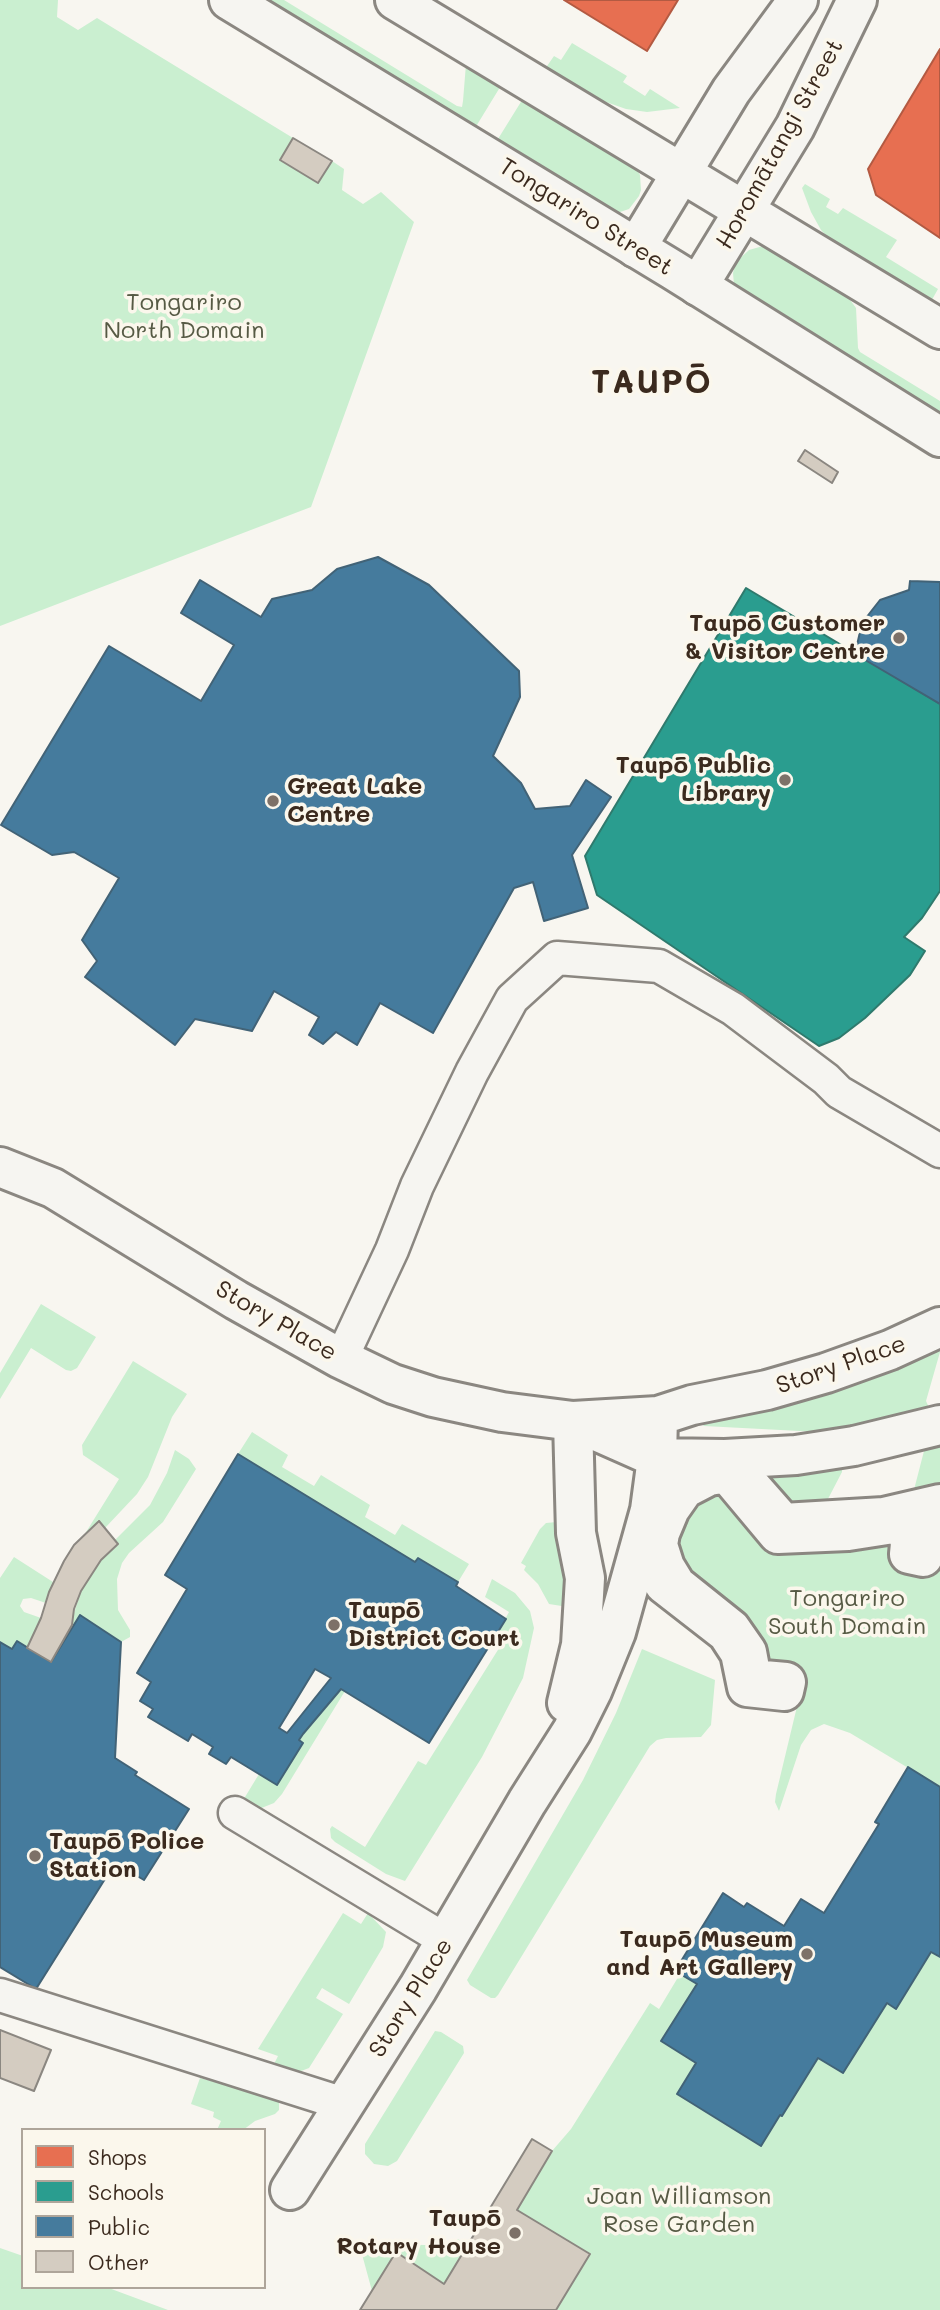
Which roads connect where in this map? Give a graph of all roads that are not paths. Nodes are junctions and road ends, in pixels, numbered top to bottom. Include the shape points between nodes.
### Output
1 (229, 0) edge
2 (395, 0) edge
3 (798, 0) edge
4 (858, 0) edge
5 (682, 173) junction
6 (744, 210) junction
7 (636, 248) junction
8 (698, 286) junction
9 (940, 330) edge
10 (940, 437) edge
11 (940, 1151) edge
12 (0, 1167) edge
13 (940, 1328) edge
14 (341, 1359) junction
15 (658, 1416) junction
16 (573, 1421) junction
17 (940, 1425) edge
18 (657, 1458) junction
19 (940, 1504) edge
20 (940, 1525) edge
21 (527, 1802) junction
22 (235, 1813) dead end
23 (447, 1941) junction
24 (0, 1995) edge
25 (344, 2104) junction
26 (290, 2190) dead end

1 - 7 street, Tongariro Street
2 - 5 street
3 - 5 street via 731,91
4 - 6 street, Horomātangi Street via 795,127
5 - 6 street
5 - 7 street
6 - 8 street, Horomātangi Street
6 - 9 street
7 - 8 street, Tongariro Street
8 - 10 street, Tongariro Street
11 - 14 lane via 839,1092 733,1009 659,966 557,958 512,999 472,1072
12 - 14 street, Story Place via 53,1188
13 - 15 street, Story Place via 826,1373
14 - 16 street, Story Place via 433,1397
15 - 16 street, Story Place
15 - 18 street, Story Place
16 - 18 street, Story Place
16 - 21 street, Story Place via 576,1533 584,1578 581,1645 563,1717
17 - 18 street, Story Place via 796,1455
18 - 21 street, Story Place via 650,1510 608,1654 572,1731
19 - 20 street via 884,1517 783,1523 732,1465 720,1466 680,1482 657,1516 651,1539 664,1584 727,1633 740,1653 747,1687 784,1691 786,1682 752,1679 747,1652 737,1636 676,1585 665,1567 660,1534 684,1489 709,1476 727,1474 778,1534 848,1531 906,1522 909,1554 923,1557
21 - 23 street, Story Place
22 - 23 lane
23 - 25 street, Story Place
24 - 25 lane
25 - 26 street, Story Place

